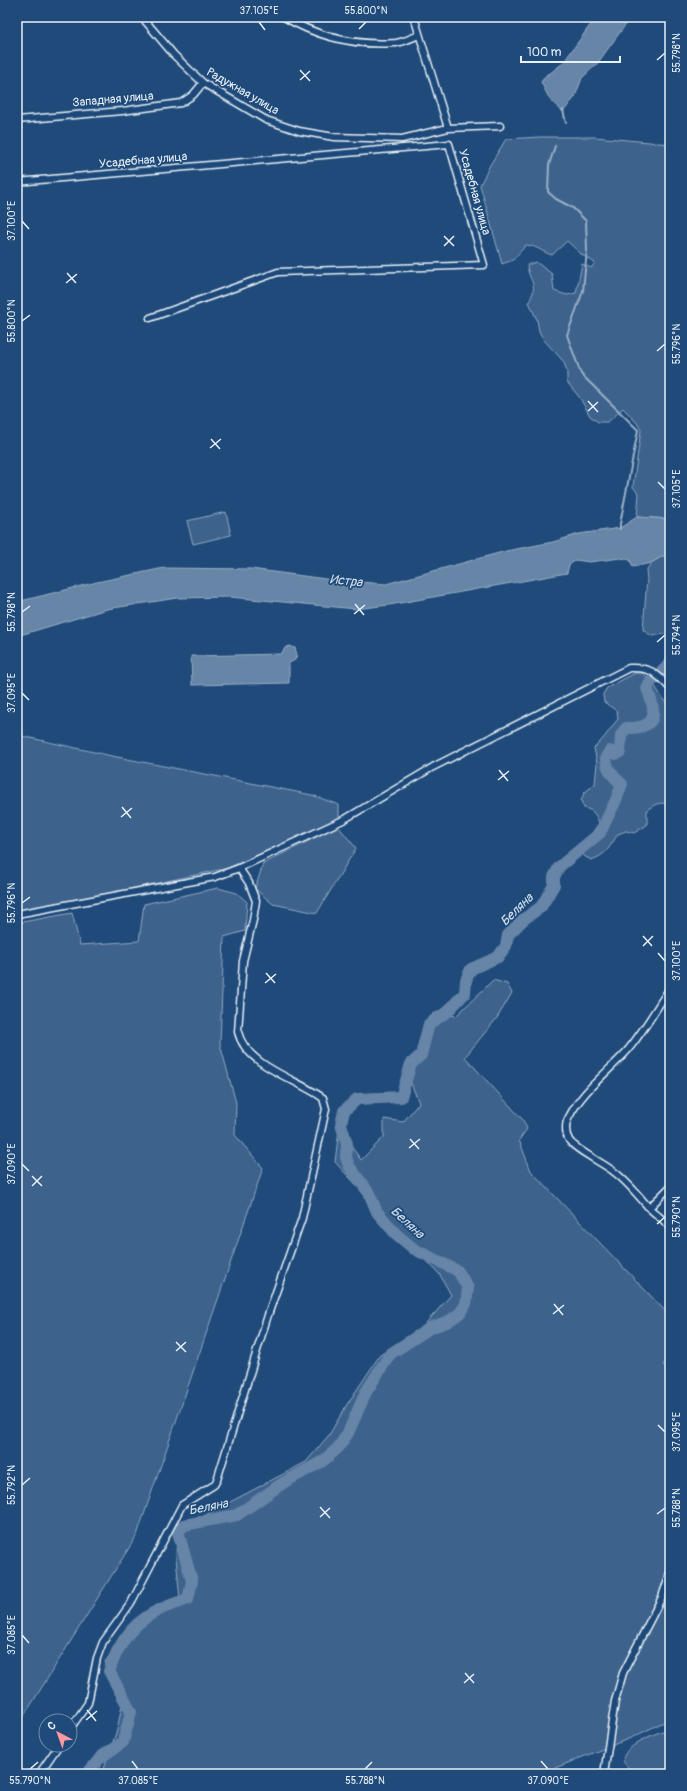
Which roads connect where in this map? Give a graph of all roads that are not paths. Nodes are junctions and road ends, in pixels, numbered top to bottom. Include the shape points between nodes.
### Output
1 (142, 17) edge
2 (284, 17) edge
3 (414, 17) edge
4 (419, 35) junction
5 (203, 83) junction
6 (17, 120) edge
7 (500, 126) dead end
8 (448, 128) junction
9 (17, 182) edge
10 (150, 318) dead end
11 (670, 688) edge
12 (239, 868) junction
13 (17, 914) edge
14 (670, 988) edge
15 (670, 1188) edge
16 (649, 1208) junction
17 (670, 1226) edge
18 (670, 1573) edge
19 (78, 1717) edge
20 (53, 1753) edge
21 (39, 1774) edge
22 (604, 1774) edge

1 - 5 street, Радужная улица via 174,55
2 - 4 street via 327,38 349,41 397,43
3 - 4 street
4 - 8 street
5 - 6 street, Западная улица via 193,95 181,103
5 - 8 street, Радужная улица via 266,120 299,131 334,137 402,139
7 - 8 street, Радужная улица
9 - 10 street, Усадебная улица via 449,144 484,265 278,272
11 - 12 street via 652,670 641,667 629,668 433,767 345,819
12 - 13 street via 215,877
12 - 19 street via 256,901 243,961 238,1032 240,1038 253,1057 323,1098 326,1109 302,1218 268,1315 217,1480 209,1489 182,1505 131,1603 103,1642 97,1658 88,1703
14 - 16 street via 643,1030 591,1088 569,1116 566,1126 569,1141 624,1179
15 - 16 street
16 - 17 street
18 - 22 street via 662,1597 623,1673 615,1701
20 - 21 street

